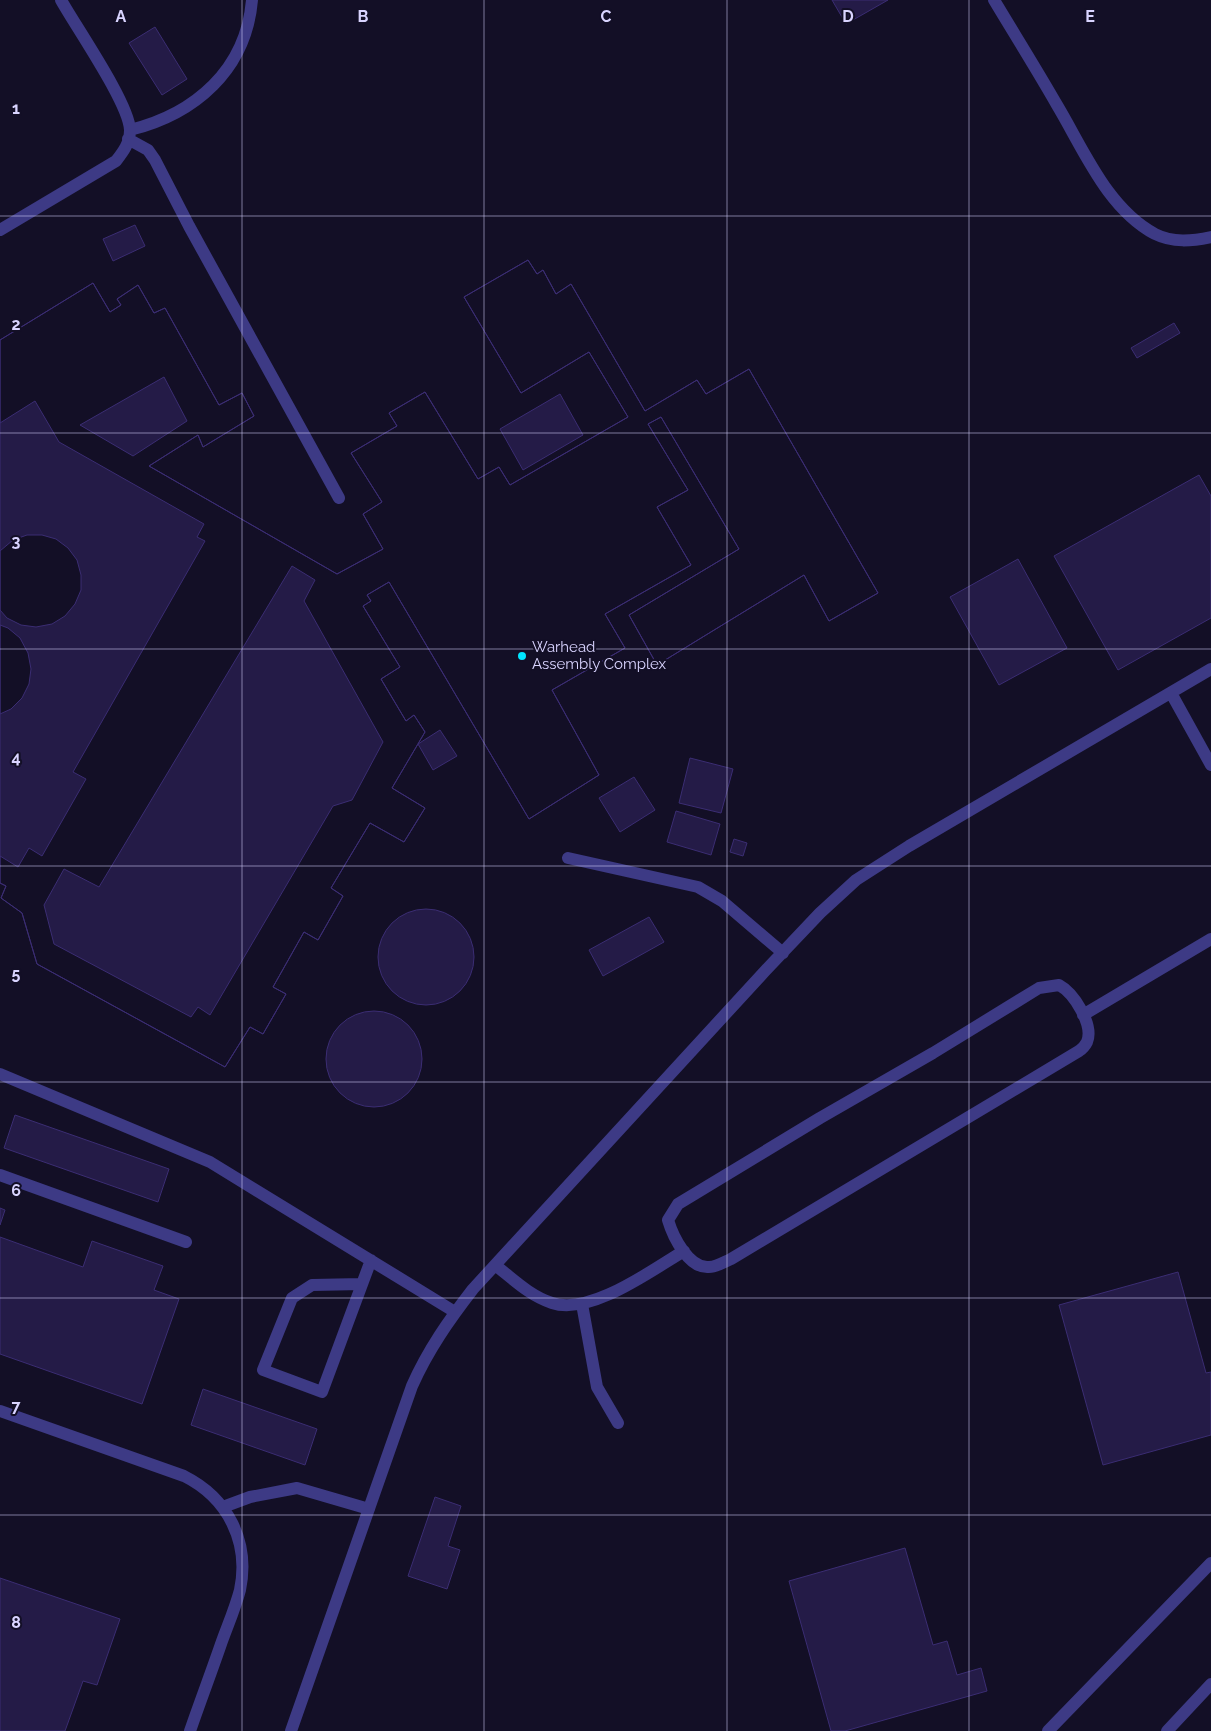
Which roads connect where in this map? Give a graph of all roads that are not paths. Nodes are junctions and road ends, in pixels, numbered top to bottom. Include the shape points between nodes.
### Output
1 (61, 0) edge
2 (252, 0) edge
3 (994, 0) edge
4 (129, 135) junction
5 (0, 230) edge
6 (1211, 237) edge
7 (339, 498) dead end
8 (1211, 669) edge
9 (1171, 693) junction
10 (1211, 765) edge
11 (568, 858) dead end
12 (1211, 939) edge
13 (783, 953) junction
14 (1083, 1015) junction
15 (0, 1074) edge
16 (0, 1175) edge
17 (186, 1242) dead end
18 (684, 1252) junction
19 (371, 1260) junction
20 (495, 1265) junction
21 (362, 1284) junction
22 (582, 1304) junction
23 (455, 1312) junction
24 (0, 1411) edge
25 (618, 1424) dead end
26 (223, 1507) junction
27 (369, 1508) junction
28 (1211, 1562) edge
29 (1211, 1684) edge
30 (190, 1731) edge
31 (291, 1731) edge
32 (1048, 1731) edge
33 (1167, 1731) edge

1 - 4 lane via 119,99 128,118
2 - 4 lane via 248,30 221,78 177,112
3 - 6 lane via 1102,183 1122,207 1157,235 1186,242
4 - 5 lane via 125,149 116,161
4 - 7 lane via 155,160
8 - 9 lane
9 - 10 lane
9 - 13 lane via 872,868 820,913
11 - 13 lane via 698,887 722,901
12 - 14 lane
13 - 20 lane
14 - 18 lane via 1088,1035 1079,1052 731,1259 702,1267
14 - 18 lane via 1066,989 1059,985 1039,988 820,1118 678,1204 668,1220
15 - 19 lane via 210,1162
16 - 17 lane
18 - 22 lane via 598,1299
19 - 21 lane
19 - 23 lane
20 - 22 lane via 526,1290 553,1304
20 - 23 lane
21 - 21 lane via 322,1392 263,1370 292,1298 312,1285
22 - 25 lane via 597,1387
23 - 27 lane via 423,1361 412,1386
24 - 26 lane via 184,1476 205,1488
26 - 27 lane via 250,1497 297,1488
26 - 30 lane via 238,1533 242,1549 240,1590
27 - 31 lane
28 - 32 lane
29 - 33 lane

